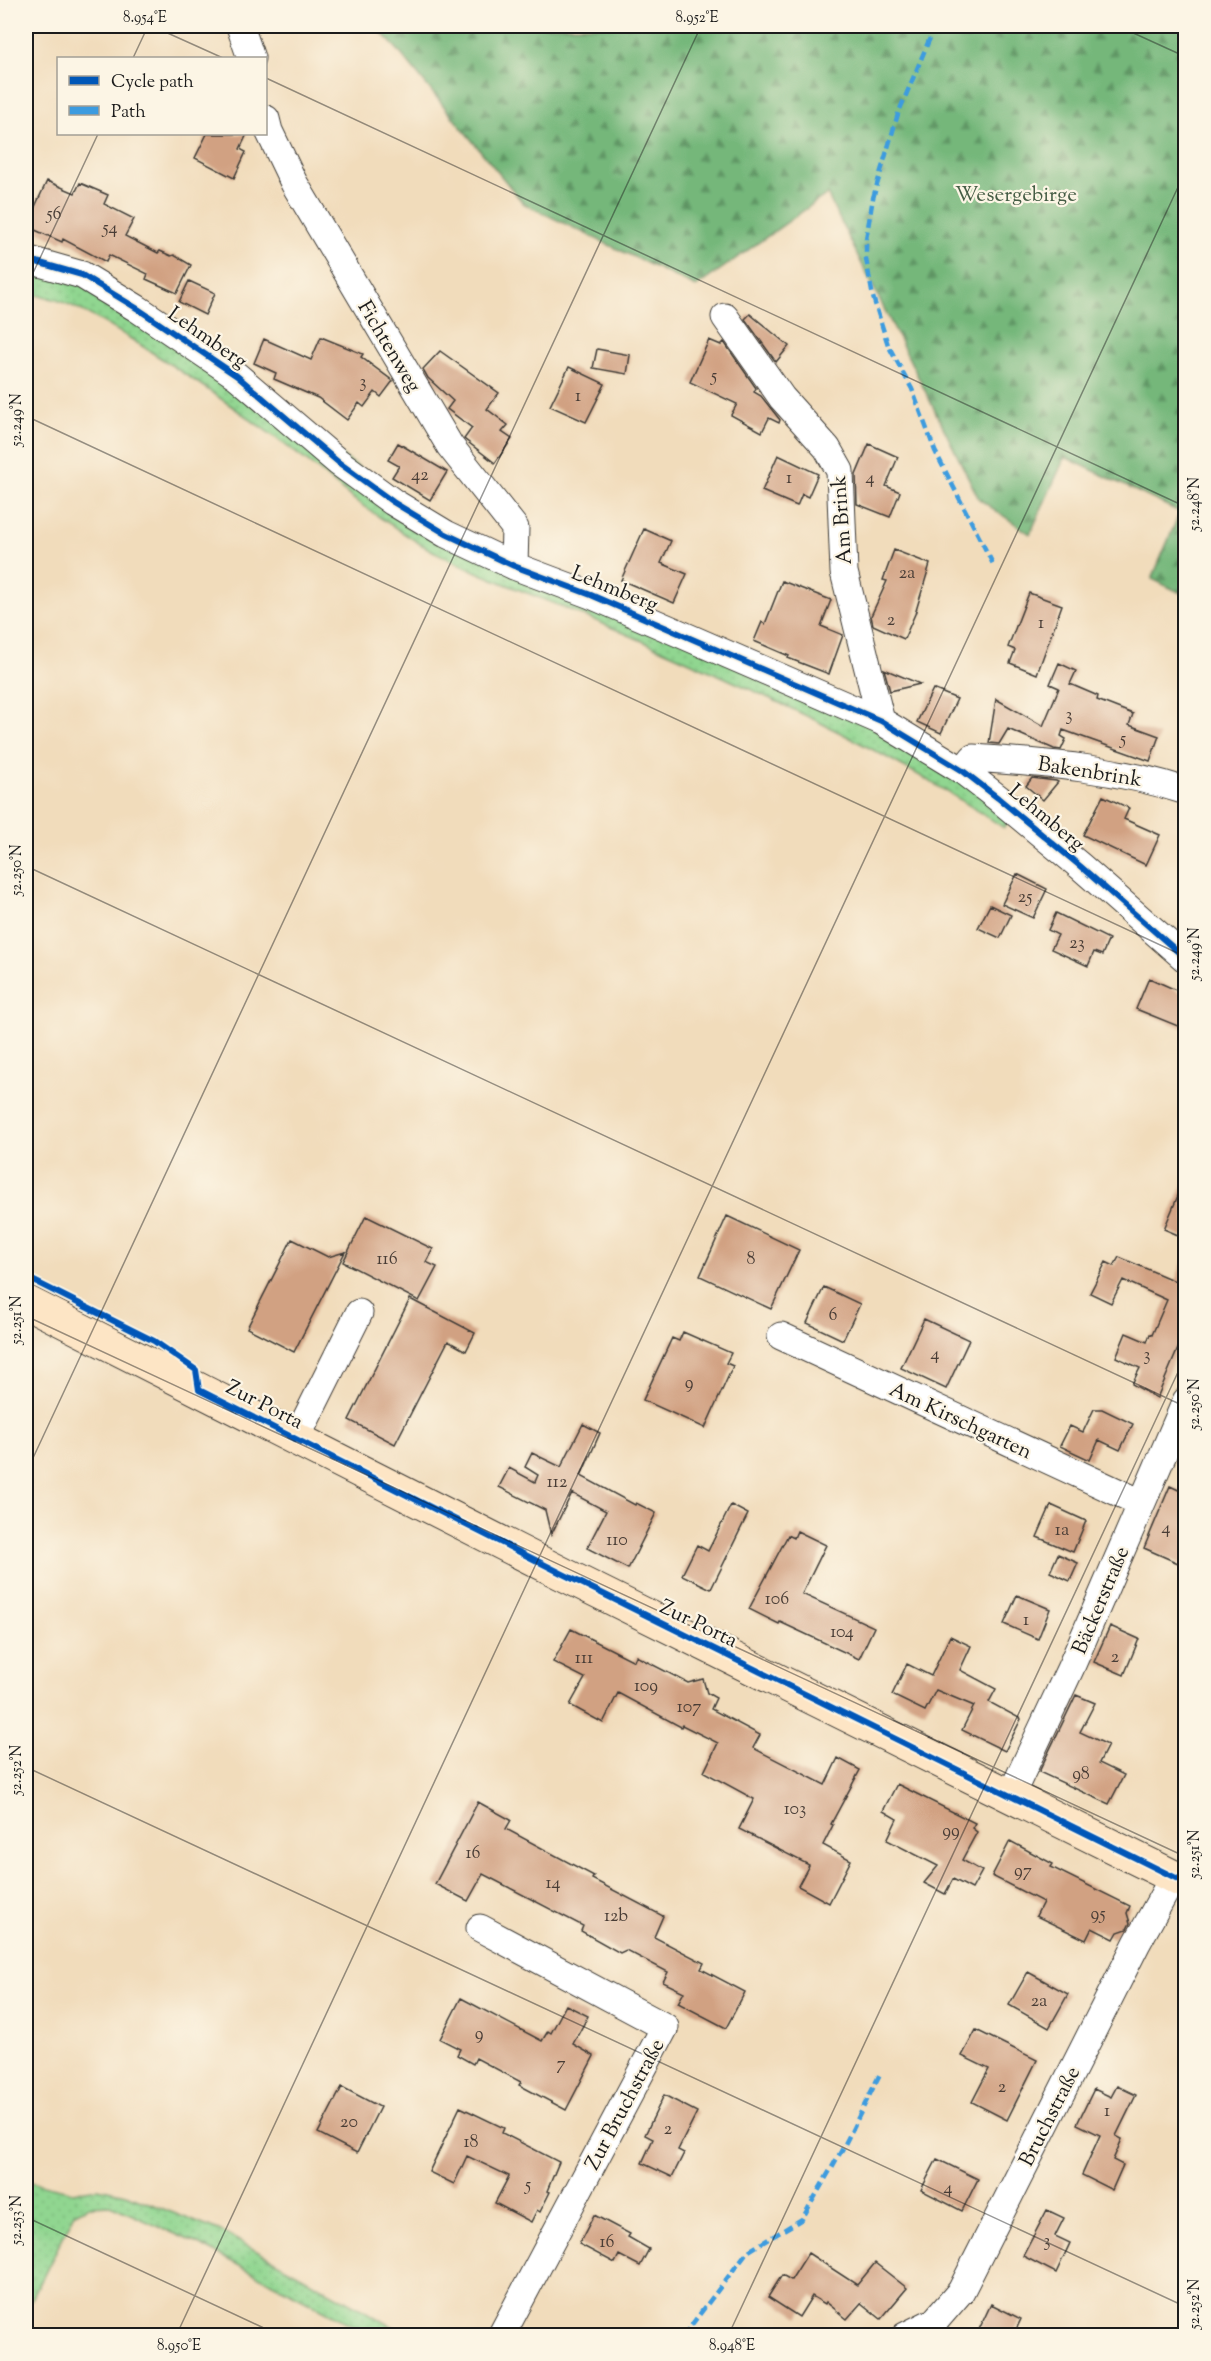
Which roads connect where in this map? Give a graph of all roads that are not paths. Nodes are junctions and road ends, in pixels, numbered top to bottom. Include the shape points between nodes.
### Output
1 (240, 26) edge
2 (251, 57) edge
3 (267, 125) edge
4 (26, 259) edge
5 (724, 317) dead end
6 (514, 566) junction
7 (881, 721) junction
8 (963, 771) junction
9 (1185, 791) edge
10 (1185, 959) edge
11 (26, 1302) edge
12 (359, 1314) dead end
13 (781, 1336) dead end
14 (1185, 1401) edge
15 (296, 1439) junction
16 (1142, 1503) junction
17 (1010, 1797) junction
18 (1179, 1880) edge
19 (480, 1928) dead end
20 (501, 2336) edge
21 (905, 2336) edge

1 - 2 street
3 - 6 street, Fichtenweg via 294,183 450,446 515,528
4 - 6 street, Lehmberg via 82,275 138,309 237,376 338,462 393,502 446,534
5 - 7 street, Am Brink via 782,398 827,448 840,471 844,573
6 - 7 street, Lehmberg
7 - 8 street, Lehmberg
8 - 9 street, Bakenbrink via 973,758 1065,764
8 - 10 street, Lehmberg via 1080,866
11 - 15 main road, Zur Porta
12 - 15 street
13 - 16 street, Am Kirschgarten
14 - 16 street, Bäckerstraße
15 - 17 main road, Zur Porta
16 - 17 street, Bäckerstraße
17 - 18 main road, Zur Porta
18 - 21 street, Bruchstraße via 1131,1953 961,2291 935,2321
19 - 20 street, Zur Bruchstraße via 665,2027

